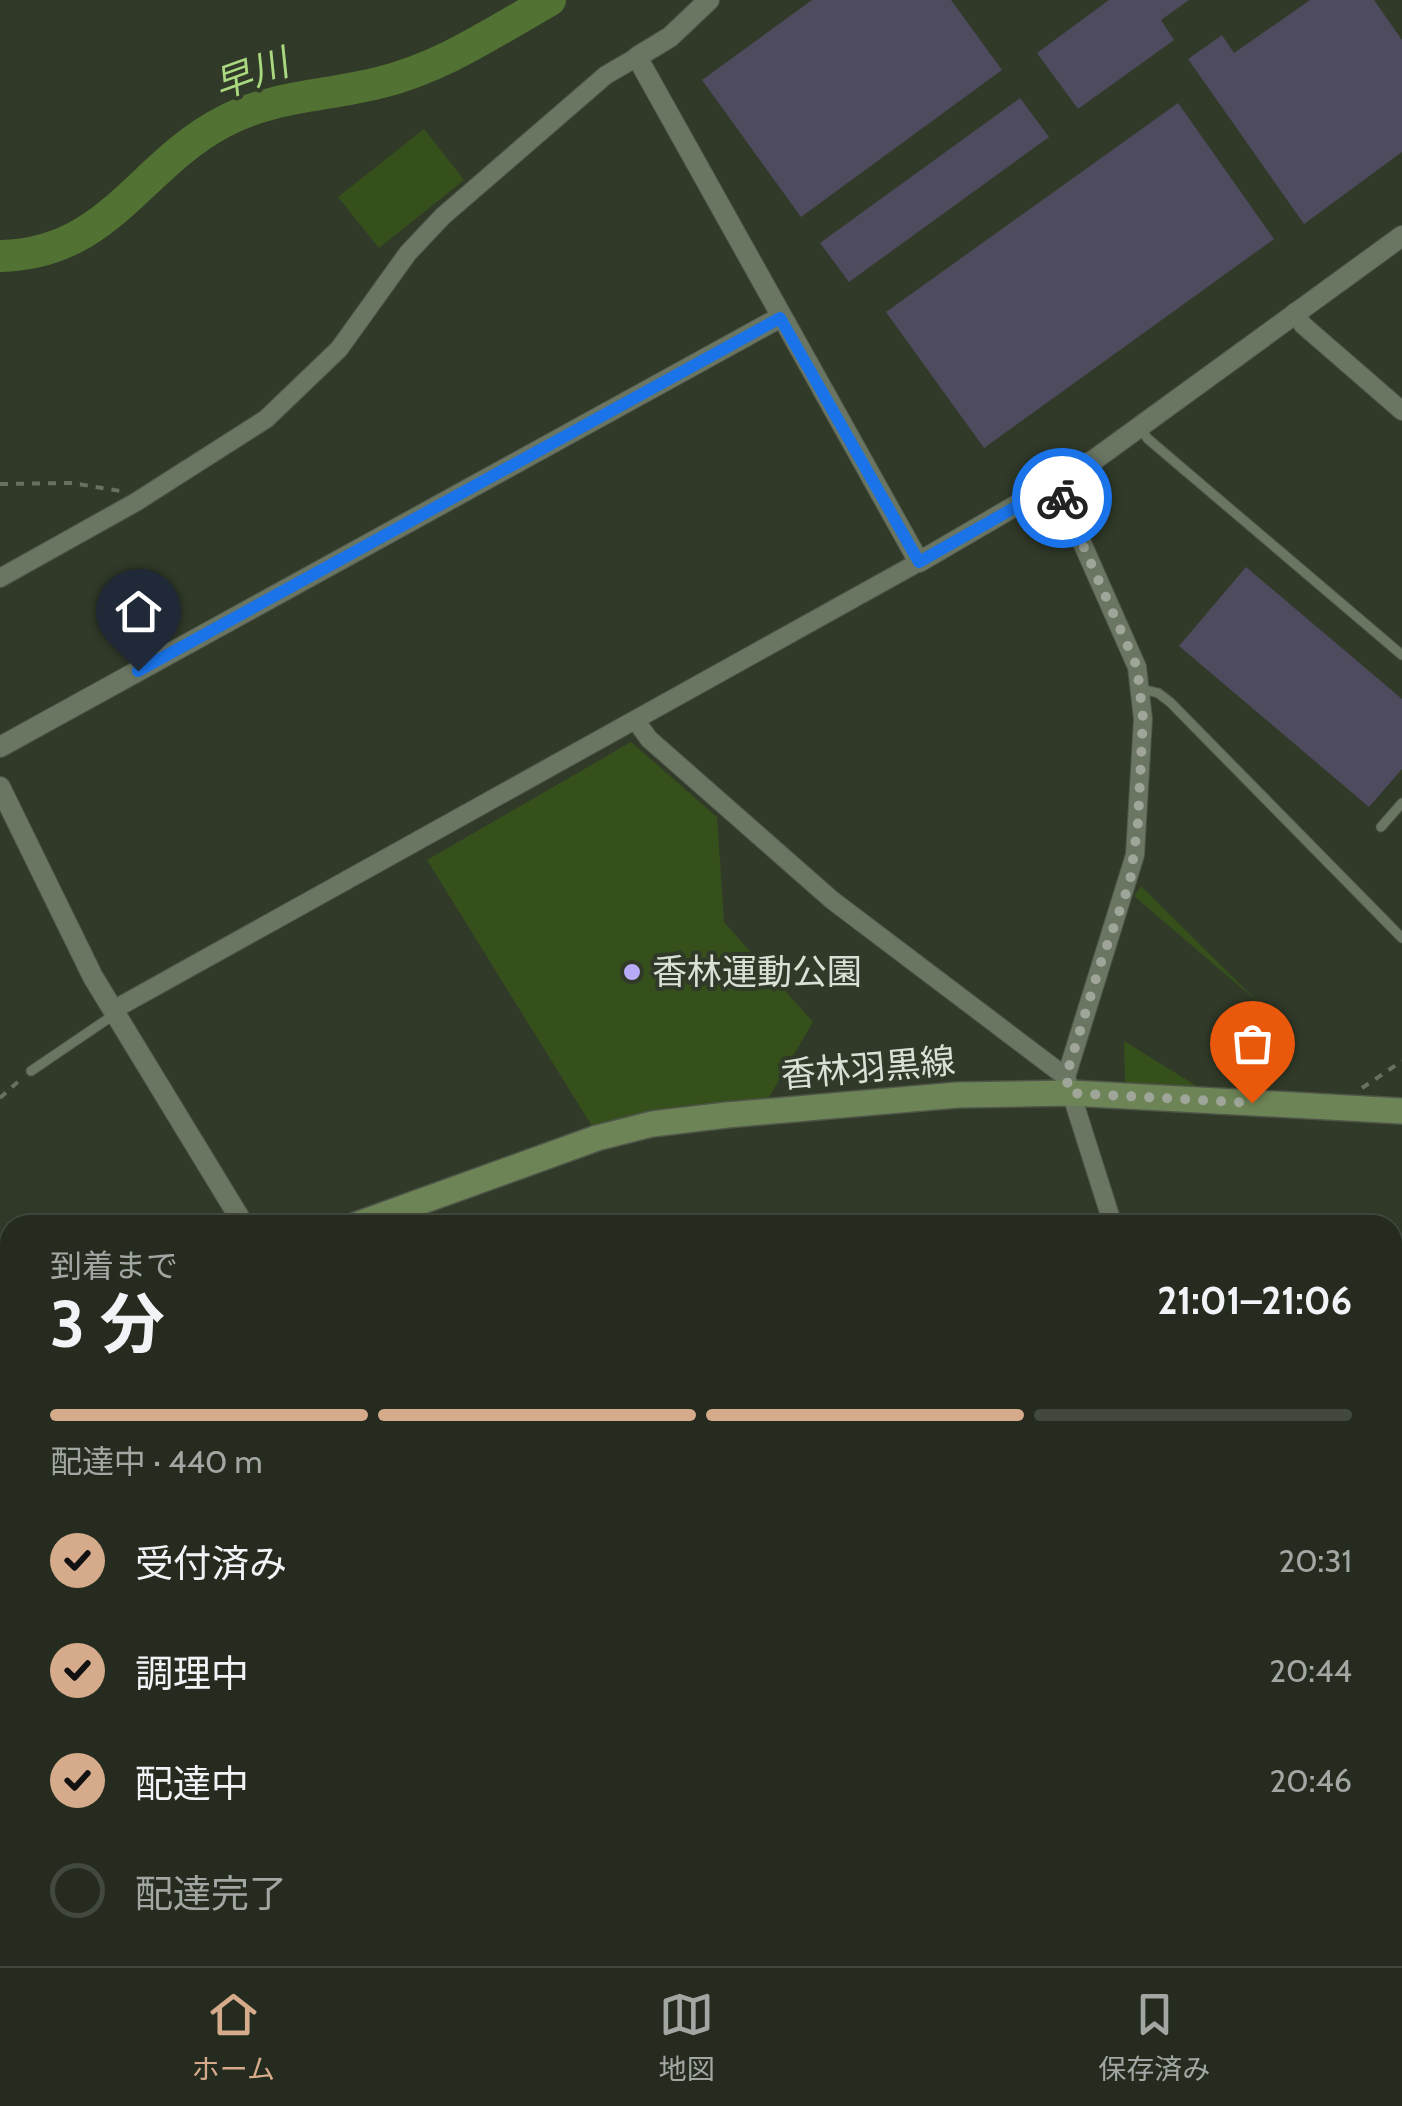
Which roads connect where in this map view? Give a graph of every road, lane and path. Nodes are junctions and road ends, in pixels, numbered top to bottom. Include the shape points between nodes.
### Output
1 (709, 0) edge
2 (637, 57) junction
3 (1402, 236) edge
4 (1296, 312) junction
5 (780, 318) junction
6 (1402, 410) edge
7 (1139, 428) junction
8 (0, 484) edge
9 (1056, 484) junction
10 (136, 502) junction
11 (919, 562) junction
12 (0, 578) edge
13 (1402, 655) edge
14 (1142, 690) junction
15 (636, 721) junction
16 (0, 747) edge
17 (0, 788) edge
18 (1402, 803) edge
19 (1381, 828) dead end
20 (1402, 938) edge
21 (114, 1012) junction
22 (1402, 1061) edge
23 (31, 1070) joint
24 (1068, 1085) junction
25 (0, 1098) edge
26 (1352, 1109) junction
27 (1402, 1112) edge
28 (238, 1215) edge
29 (383, 1215) edge
30 (1110, 1215) edge

1 - 2 street
2 - 5 street
2 - 10 street via 606,75 443,216 339,350 266,419
3 - 4 street
4 - 6 street
4 - 7 street
5 - 11 street
5 - 16 street
7 - 9 street
7 - 13 lane
8 - 10 path via 96,486
9 - 11 street
9 - 14 street
10 - 12 street
11 - 15 street
14 - 20 lane via 1170,702
14 - 24 street via 1135,855
15 - 21 street
15 - 24 street via 791,866
17 - 21 street
18 - 19 lane
21 - 23 lane
21 - 28 street
22 - 26 path via 1358,1091
23 - 25 path
24 - 26 main road, 香林羽黒線
24 - 29 main road, 香林羽黒線 via 652,1124 568,1146
24 - 30 street
26 - 27 main road, 香林羽黒線

